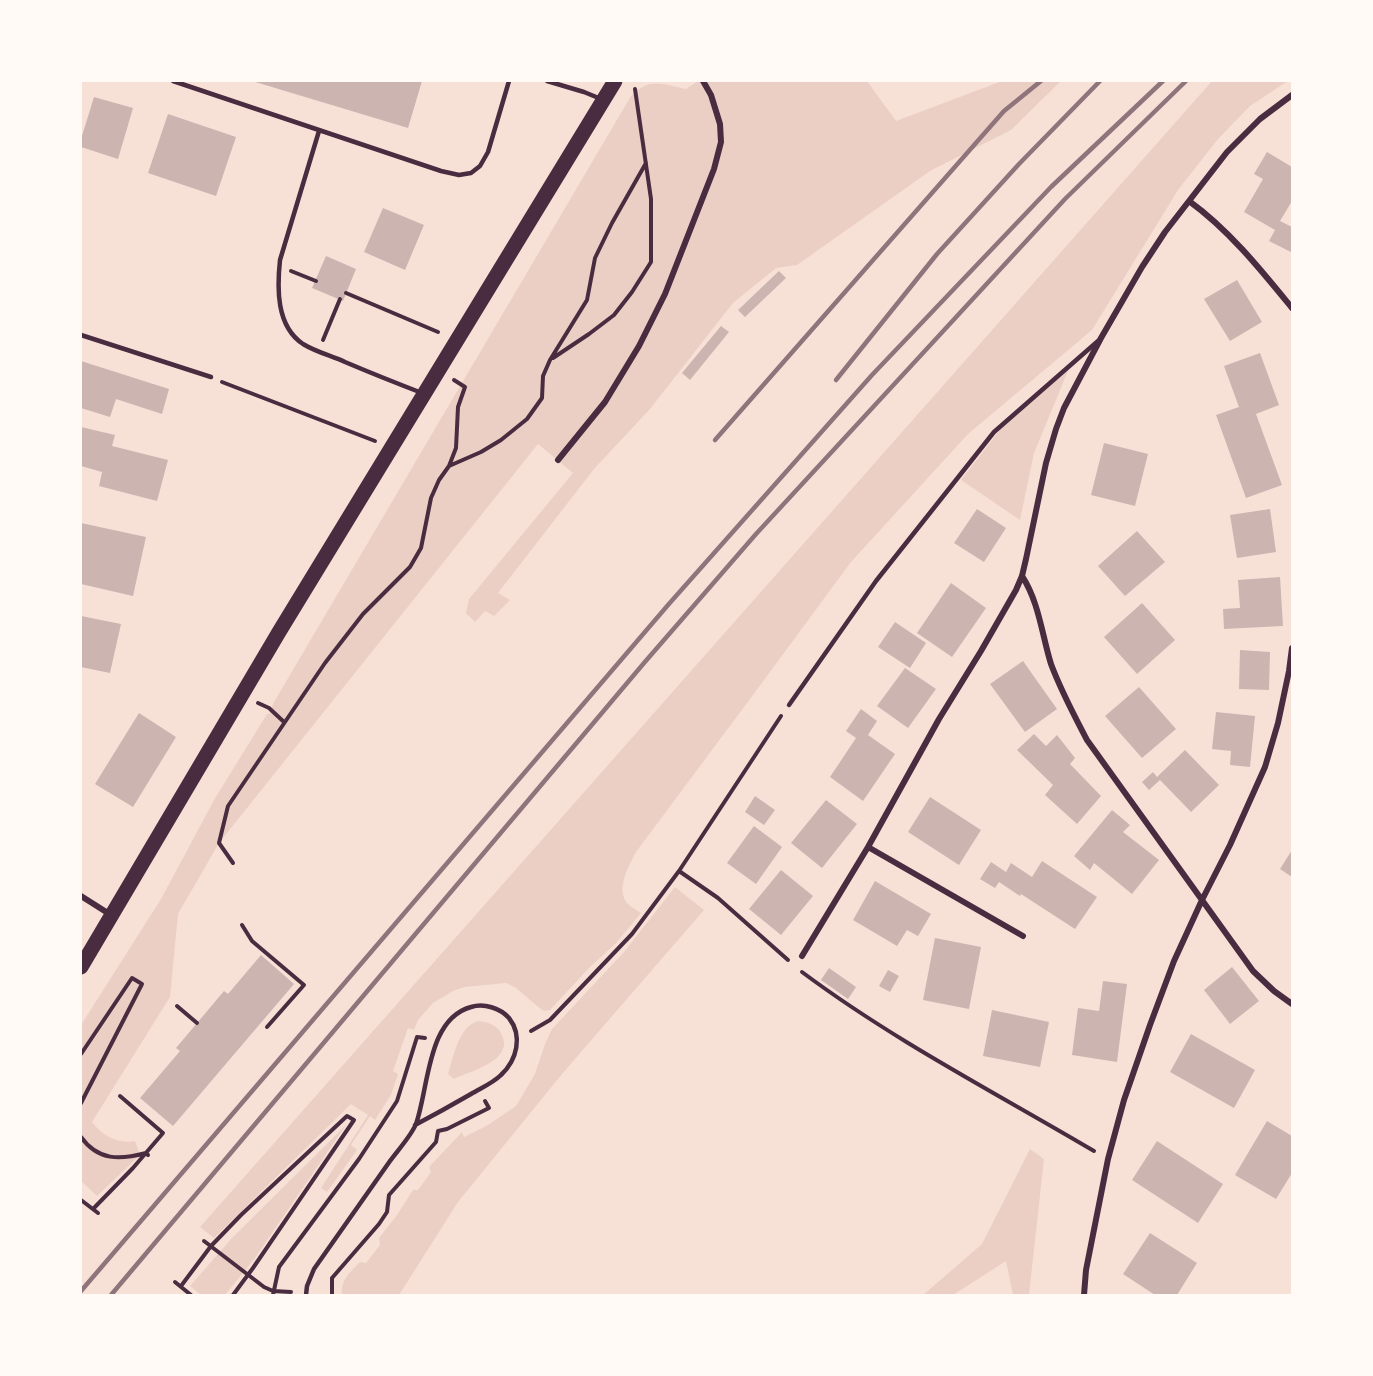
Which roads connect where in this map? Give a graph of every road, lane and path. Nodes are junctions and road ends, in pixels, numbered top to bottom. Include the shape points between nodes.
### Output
1 (173, 81) edge
2 (509, 81) edge
3 (547, 81) edge
4 (615, 81) edge
5 (633, 81) edge
6 (703, 81) edge
7 (1292, 95) edge
8 (604, 100) junction
9 (319, 131) junction
10 (646, 163) junction
11 (1189, 201) junction
12 (280, 266) junction
13 (316, 281) dead end
14 (346, 293) dead end
15 (339, 299) dead end
16 (1292, 308) edge
17 (438, 332) dead end
18 (81, 335) edge
19 (1101, 338) junction
20 (319, 351) junction
21 (550, 360) junction
22 (439, 371) junction
23 (210, 377) joint
24 (425, 394) junction
25 (392, 448) junction
26 (558, 460) dead end
27 (448, 466) junction
28 (1022, 576) junction
29 (1292, 648) edge
30 (789, 705) joint
31 (269, 708) dead end
32 (284, 722) junction
33 (868, 848) junction
34 (233, 863) dead end
35 (679, 871) junction
36 (81, 896) edge
37 (1202, 900) junction
38 (111, 915) junction
39 (242, 925) dead end
40 (1023, 936) dead end
41 (802, 956) dead end
42 (81, 967) edge
43 (1292, 1004) edge
44 (177, 1006) dead end
45 (197, 1023) dead end
46 (267, 1027) dead end
47 (517, 1039) junction
48 (437, 1041) junction
49 (81, 1054) edge
50 (479, 1089) junction
51 (120, 1096) dead end
52 (81, 1103) edge
53 (415, 1125) junction
54 (81, 1137) edge
55 (1092, 1149) dead end
56 (147, 1154) junction
57 (81, 1199) edge
58 (93, 1209) junction
59 (98, 1214) dead end
60 (204, 1241) dead end
61 (213, 1248) junction
62 (255, 1280) dead end
63 (176, 1282) dead end
64 (181, 1286) junction
65 (191, 1295) edge
66 (233, 1295) edge
67 (273, 1295) edge
68 (306, 1295) edge
69 (332, 1295) edge
70 (1084, 1295) edge

1 - 9 lane
2 - 9 lane via 488,152 471,173 441,171
3 - 8 lane
4 - 8 main road
5 - 10 path
6 - 26 street via 720,124 721,142 714,169 665,294 639,346 605,402
7 - 11 street via 1260,119 1227,152
8 - 22 main road
9 - 12 lane
10 - 21 path via 595,258 587,300
10 - 21 path via 651,199 651,262 614,315
11 - 16 street via 1247,255
11 - 19 street via 1142,267
12 - 13 path
12 - 20 lane via 279,302 284,322 302,343
14 - 17 path
15 - 20 path
18 - 23 lane
19 - 28 street via 1056,429
19 - 30 lane via 993,432 876,580
20 - 24 lane
21 - 27 path via 543,376 542,398 527,419 481,452
22 - 24 main road
22 - 27 path via 465,387 458,408 456,448
23 - 25 path
24 - 25 main road
25 - 38 main road
27 - 32 path via 431,498 421,548 410,567 363,614
28 - 33 street
28 - 37 street via 1033,596 1052,665 1087,740
29 - 37 street via 1265,767
30 - 35 path
31 - 32 path
32 - 34 path via 228,806 219,843
33 - 40 street
33 - 41 street
35 - 47 path via 639,926 550,1020
35 - 55 path via 718,898 830,993 905,1042
36 - 38 street
37 - 43 street via 1253,971
37 - 70 street via 1170,972 1124,1100 1108,1159
38 - 42 main road
39 - 46 path via 252,941 304,985
44 - 45 path
47 - 48 lane via 514,1025 504,1014 474,1006 450,1018
47 - 50 lane via 508,1067
48 - 53 lane
48 - 67 path via 417,1036 397,1101 279,1267
49 - 52 path via 132,978 142,984
50 - 53 lane
50 - 69 path via 489,1108 438,1131 436,1142 389,1195 387,1212 379,1224 332,1278
51 - 56 path via 163,1133
53 - 68 lane via 314,1269
54 - 56 path via 98,1152 114,1158
56 - 58 path
57 - 58 path
58 - 59 path
60 - 61 path
61 - 62 path
61 - 64 path
61 - 66 path via 241,1215 347,1116 354,1120
63 - 64 path
64 - 65 path

